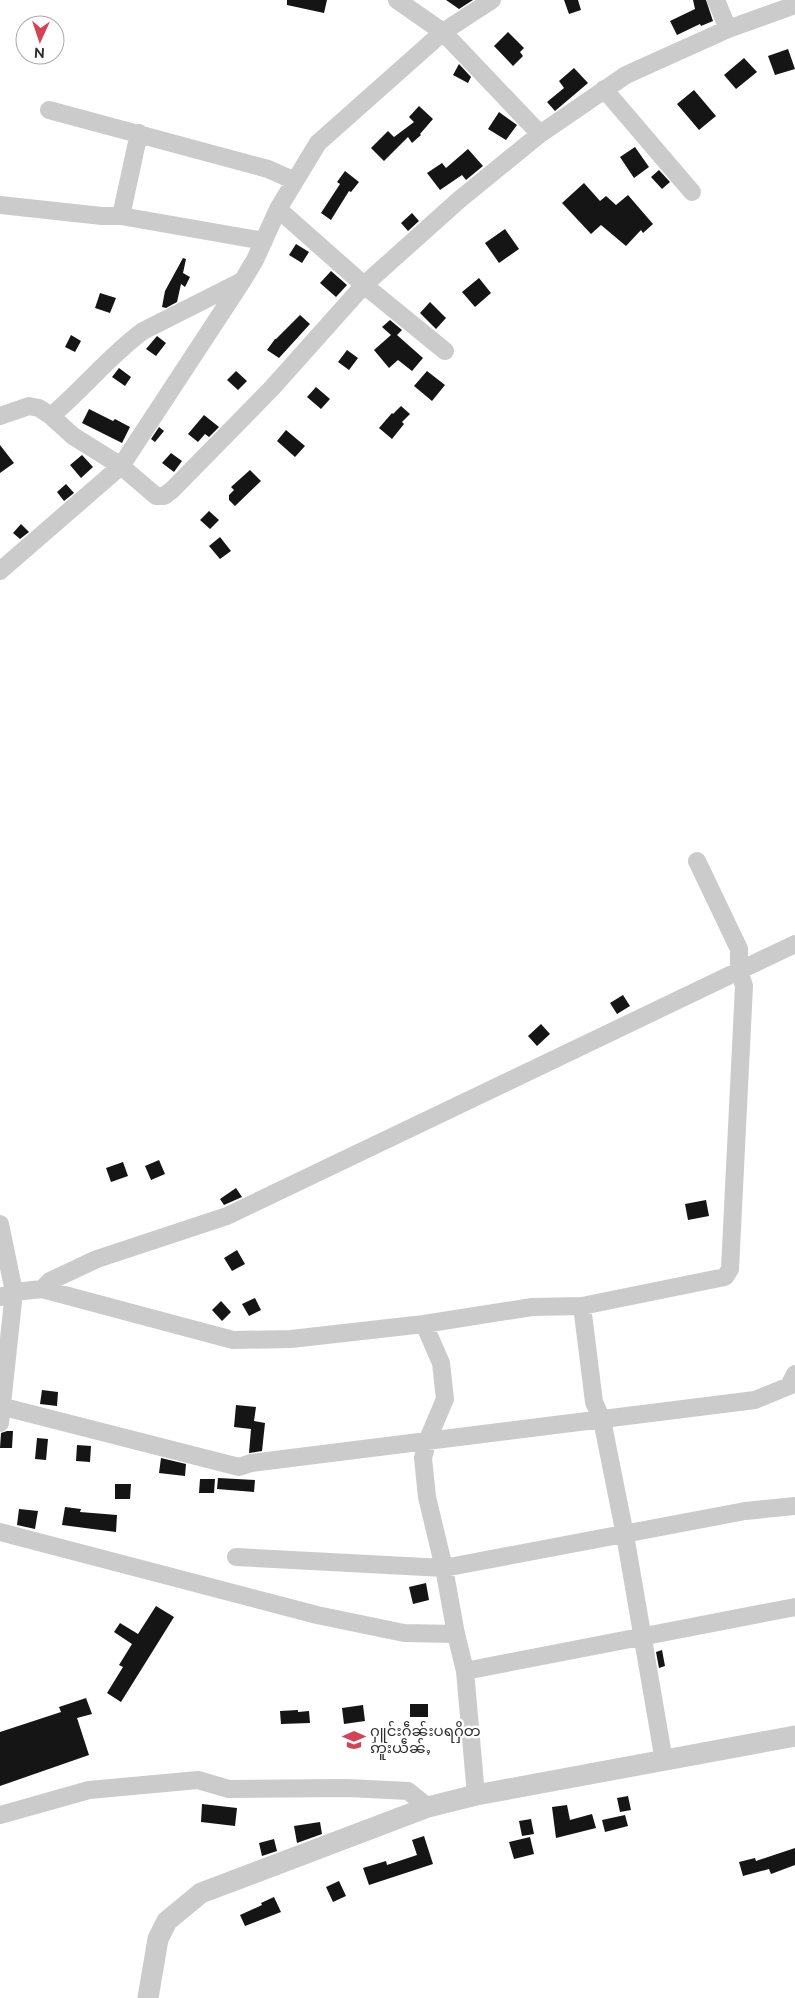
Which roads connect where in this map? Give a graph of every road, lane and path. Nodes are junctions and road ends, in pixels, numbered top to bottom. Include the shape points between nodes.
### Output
1 (397, 0) edge
2 (492, 0) edge
3 (716, 0) edge
4 (795, 4) edge
5 (728, 29) junction
6 (443, 32) junction
7 (604, 89) junction
8 (49, 110) dead end
9 (139, 133) junction
10 (540, 134) junction
11 (295, 181) junction
12 (692, 192) dead end
13 (0, 205) edge
14 (278, 209) junction
15 (121, 216) junction
16 (264, 241) junction
17 (243, 280) junction
18 (364, 285) junction
19 (445, 351) dead end
20 (0, 416) edge
21 (51, 416) junction
22 (121, 466) junction
23 (0, 571) edge
24 (697, 861) dead end
25 (795, 944) edge
26 (740, 970) junction
27 (0, 1224) edge
28 (42, 1289) junction
29 (7, 1294) edge
30 (582, 1306) junction
31 (424, 1324) junction
32 (795, 1374) edge
33 (1, 1412) edge
34 (602, 1420) junction
35 (428, 1440) junction
36 (795, 1506) edge
37 (0, 1532) edge
38 (625, 1535) junction
39 (236, 1557) dead end
40 (444, 1568) junction
41 (795, 1607) edge
42 (456, 1634) junction
43 (641, 1638) junction
44 (465, 1671) junction
45 (795, 1736) edge
46 (664, 1761) junction
47 (476, 1795) junction
48 (428, 1807) junction
49 (0, 1815) edge
50 (148, 1998) edge

1 - 6 street
2 - 6 street
3 - 5 street
4 - 5 street
5 - 7 street via 626,75
6 - 10 street
6 - 11 street via 318,143
7 - 10 street
7 - 12 street
8 - 9 street
9 - 11 street via 268,169
9 - 15 street
10 - 18 street via 459,200
11 - 14 street
13 - 15 street
14 - 16 street
14 - 18 street
15 - 16 street
16 - 17 street
17 - 21 street via 143,331
17 - 22 street
18 - 19 street
18 - 22 street via 272,388 164,496 156,496
20 - 21 street via 29,406
21 - 22 street via 73,436
22 - 23 street
24 - 26 street via 739,949
25 - 26 street
26 - 28 street via 227,1216 97,1259 50,1281
26 - 30 street via 744,986 730,1269 725,1277
27 - 29 street
28 - 29 street
28 - 31 street via 233,1340 291,1339
29 - 33 street
30 - 31 street via 532,1307
30 - 34 street via 594,1402
31 - 35 street via 441,1363 445,1399
32 - 34 street via 790,1386 755,1400
33 - 35 street via 239,1467
34 - 35 street
34 - 38 street
35 - 40 street via 423,1458
36 - 38 street
37 - 42 street via 317,1615 404,1633
38 - 40 street
38 - 43 street
39 - 40 street
40 - 42 street
41 - 43 street
42 - 44 street
43 - 44 street
43 - 46 street
44 - 47 street
45 - 46 street
46 - 47 street
47 - 48 street
48 - 49 street via 408,1791 229,1789 198,1780 89,1790
48 - 50 street via 201,1893 167,1921 158,1939

